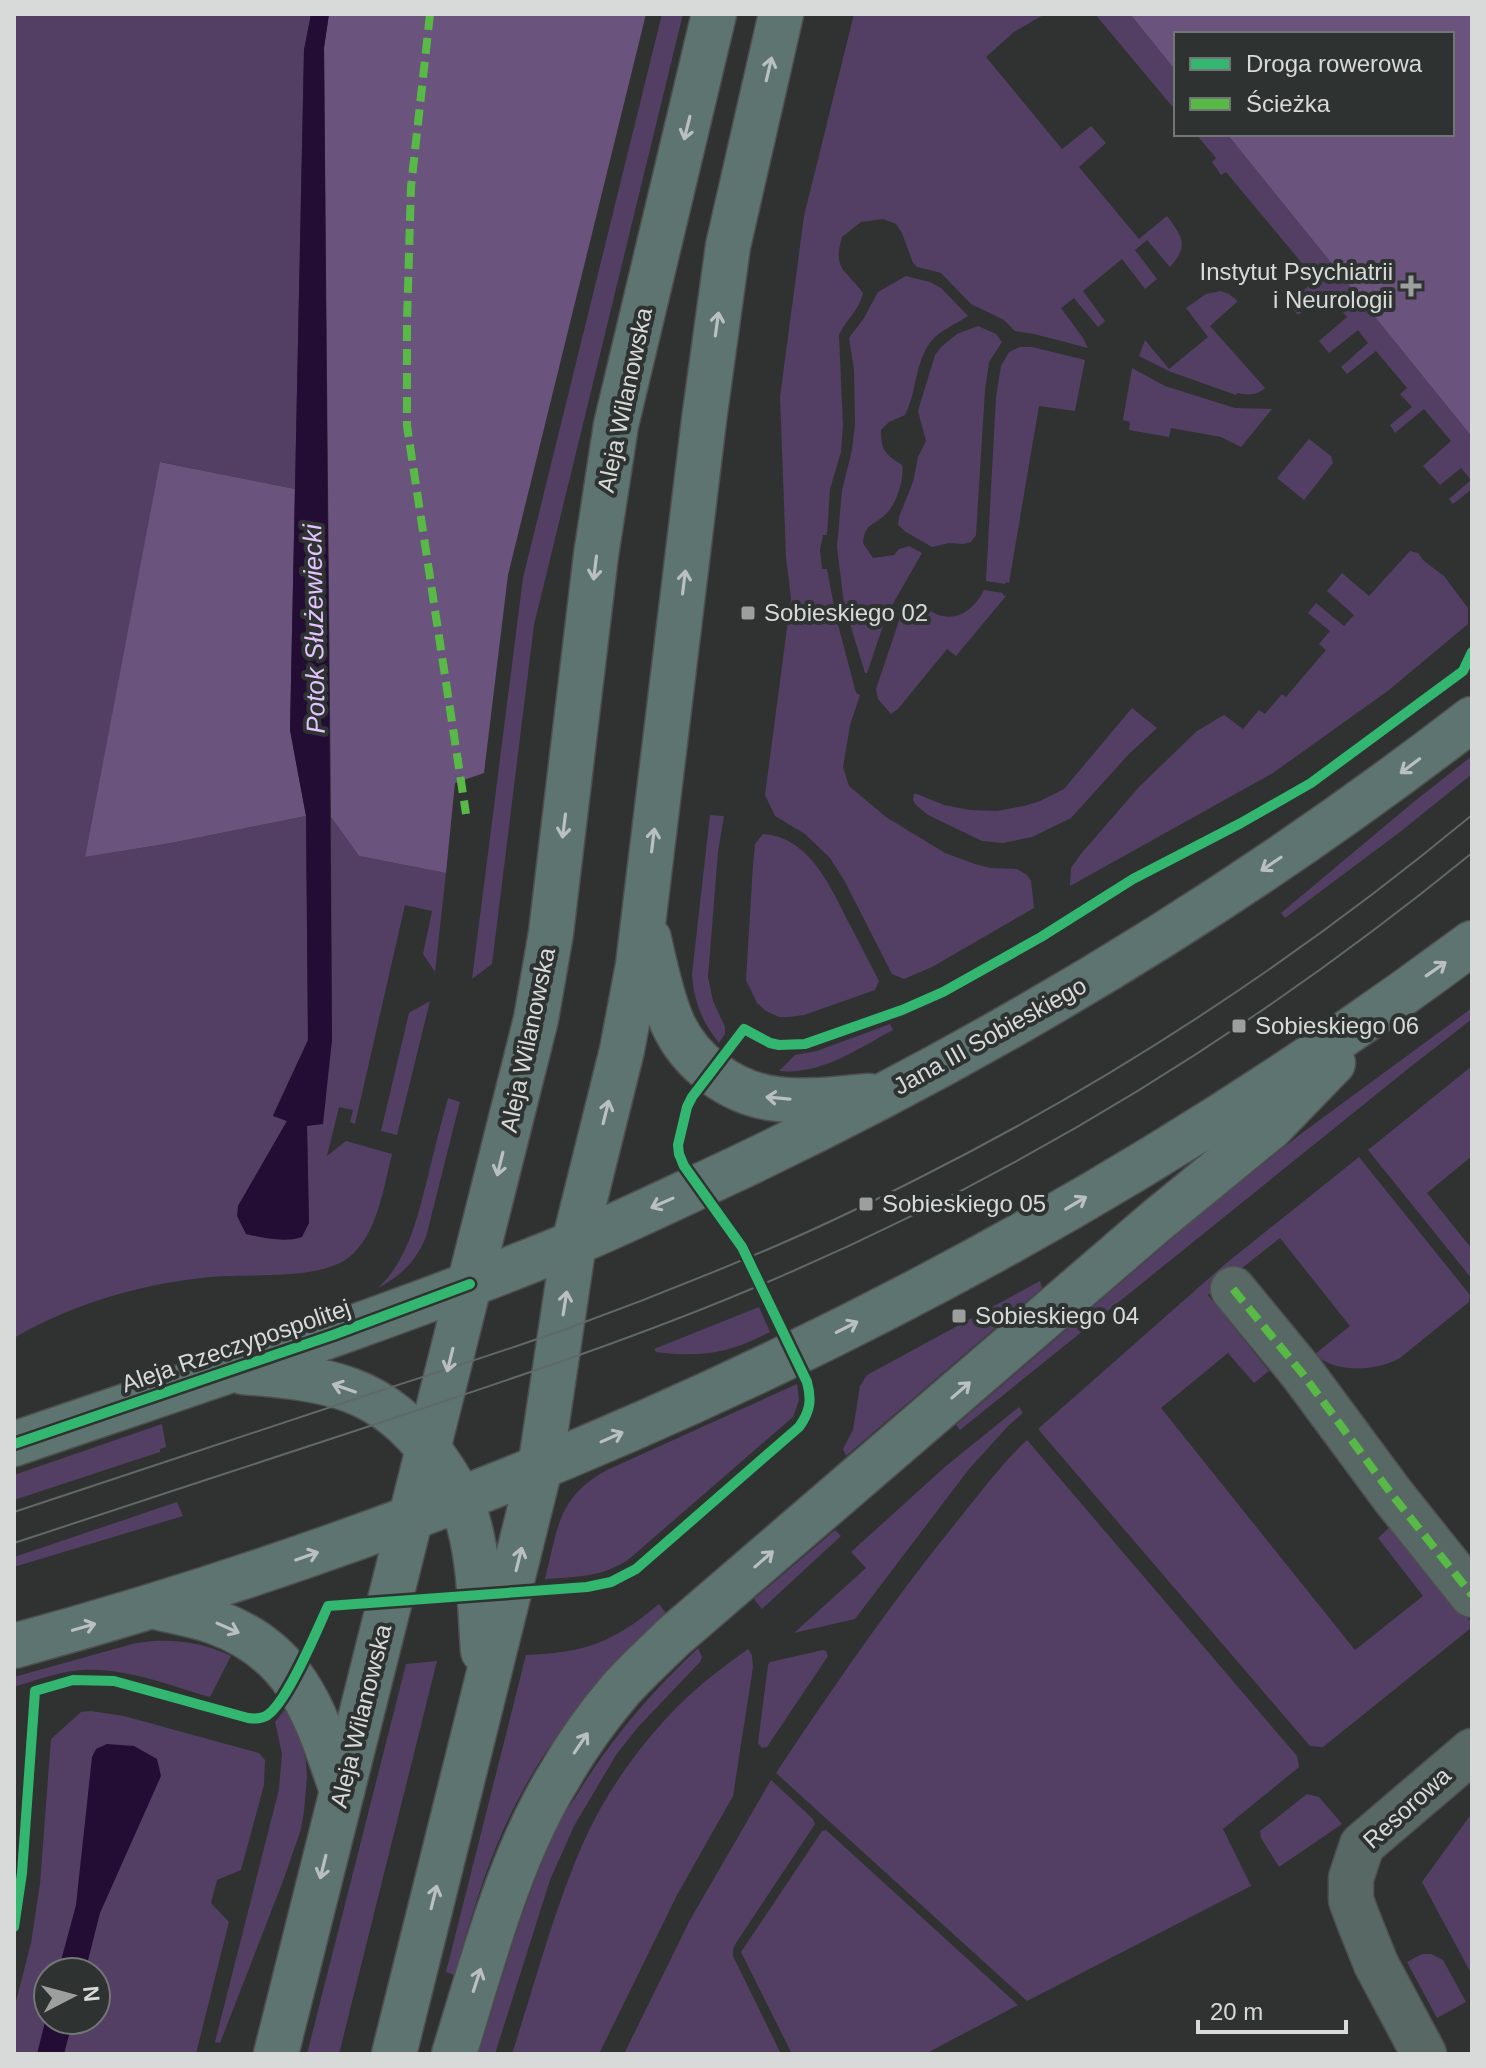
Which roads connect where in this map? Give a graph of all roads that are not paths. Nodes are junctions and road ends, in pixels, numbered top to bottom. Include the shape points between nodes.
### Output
1 (714, 14) edge
2 (781, 14) edge
3 (1472, 719) edge
4 (643, 918) junction
5 (1472, 943) edge
6 (1399, 995) junction
7 (884, 1095) junction
8 (574, 1243) junction
9 (470, 1284) junction
10 (1233, 1289) dead end
11 (228, 1371) junction
12 (14, 1444) edge
13 (428, 1449) junction
14 (540, 1468) junction
15 (459, 1499) junction
16 (411, 1518) junction
17 (1472, 1595) edge
18 (153, 1607) junction
19 (14, 1646) edge
20 (486, 1689) junction
21 (1472, 1751) edge
22 (342, 1791) junction
23 (276, 2054) edge
24 (394, 2054) edge
25 (454, 2054) edge
26 (1424, 2054) edge

1 -> 9 main road, Aleja Wilanowska via 616,425 547,962
4 -> 2 main road via 728,246
3 -> 7 main road, Jana III Sobieskiego via 1381,788 1182,923
7 -> 4 main road via 780,1100 742,1090 711,1071 673,1024
8 -> 4 main road via 622,1050
6 -> 5 main road
14 -> 6 main road via 736,1381 942,1278 1168,1147
25 -> 6 main road via 529,1835 559,1776 620,1689 672,1638 1271,1127
7 -> 8 main road, Jana III Sobieskiego
8 - 9 main road, Jana III Sobieskiego
14 -> 8 main road
9 - 11 main road, Aleja Rzeczypospolitej
9 -> 13 main road, Aleja Wilanowska
10 - 17 street
11 - 12 main road, Aleja Rzeczypospolitej
13 -> 11 main road via 398,1416 354,1391 307,1378
13 - 15 main road
13 - 16 main road, Aleja Wilanowska
14 - 15 main road
20 -> 14 main road
15 - 16 main road
15 - 20 main road via 475,1552
18 -> 16 main road
16 - 22 main road, Aleja Wilanowska
19 -> 18 main road
18 -> 22 main road via 232,1628 281,1663 317,1719
24 -> 20 main road
21 - 26 street, Resorowa via 1362,1845 1351,1878 1351,1900 1376,1964
22 -> 23 main road, Aleja Wilanowska

